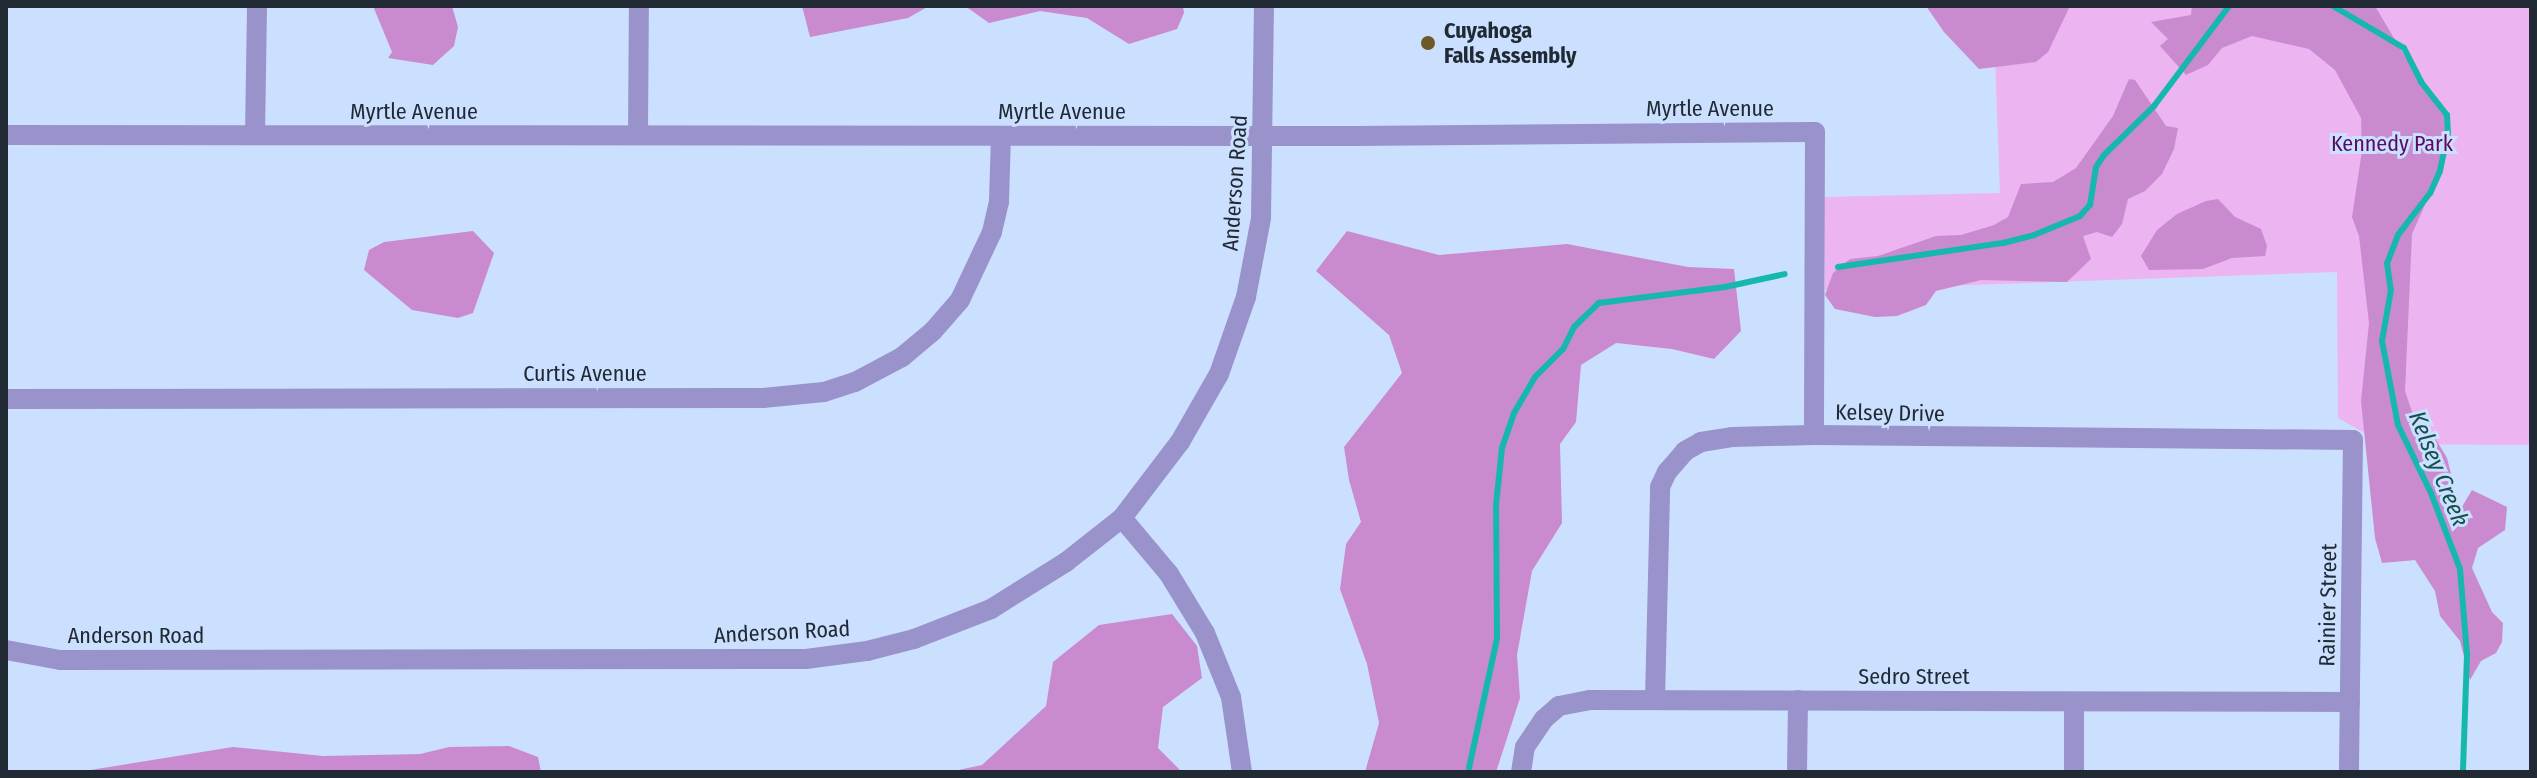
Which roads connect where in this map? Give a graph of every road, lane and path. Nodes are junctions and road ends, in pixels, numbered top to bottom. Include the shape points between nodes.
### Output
1 (257, 6) edge
2 (639, 6) edge
3 (1264, 6) edge
4 (638, 134) junction
5 (1264, 134) junction
6 (6, 135) edge
7 (255, 135) junction
8 (1001, 136) junction
9 (6, 399) edge
10 (1814, 435) junction
11 (2353, 440) joint
12 (1122, 518) junction
13 (6, 650) edge
14 (1655, 699) junction
15 (1798, 700) junction
16 (2350, 702) junction
17 (2074, 703) junction
18 (1242, 772) edge
19 (1521, 772) edge
20 (1797, 772) edge
21 (2074, 772) edge
22 (2349, 772) edge

1 - 7 street
2 - 4 street
3 - 5 street, Anderson Road
4 - 7 street, Myrtle Avenue
4 - 8 street, Myrtle Avenue
5 - 8 street, Myrtle Avenue
5 - 10 street, Myrtle Avenue via 1815,132
5 - 12 street, Anderson Road via 1256,251 1231,343 1195,420
6 - 7 street, Myrtle Avenue
8 - 9 street, Curtis Avenue via 999,202 992,232 960,300 902,357 824,392 763,398
10 - 11 street, Kelsey Drive
10 - 14 street, Kelsey Drive via 1716,438 1685,451 1667,472 1658,502
11 - 16 street, Rainier Street
12 - 13 street, Anderson Road via 1066,562 991,609 914,639 837,656 60,660
12 - 18 street via 1169,574 1205,633 1231,697
14 - 15 street, Sedro Street
14 - 19 street, Sedro Street via 1559,706 1532,731
15 - 17 street, Sedro Street
15 - 20 street
16 - 17 street, Sedro Street
16 - 22 street, Rainier Street
17 - 21 street

